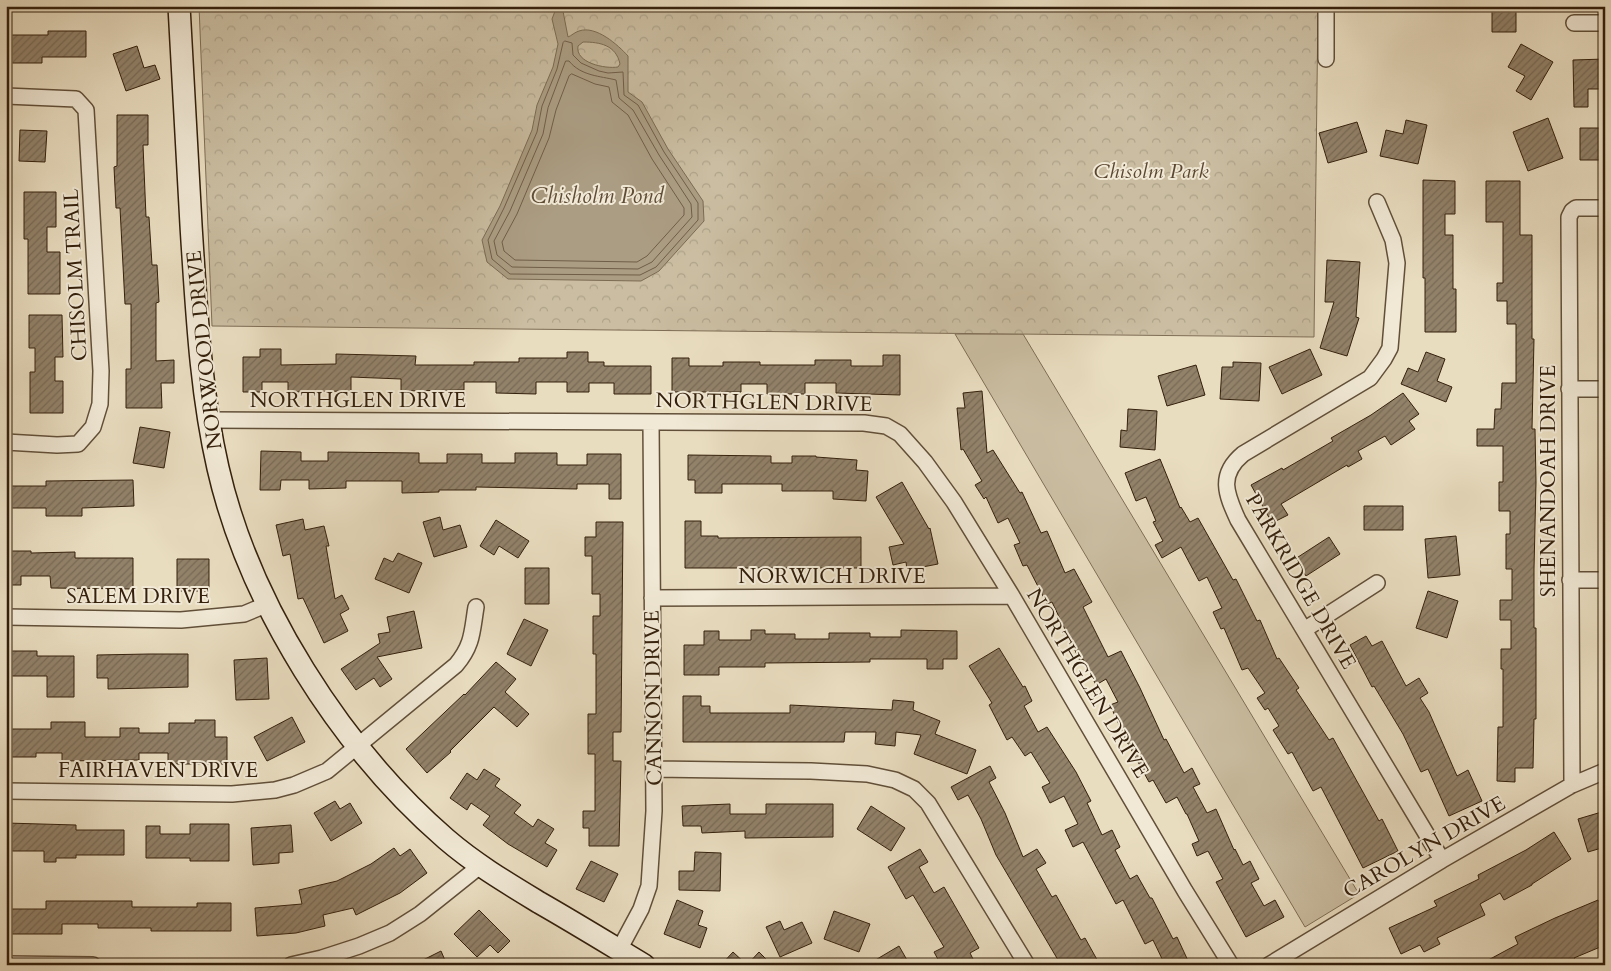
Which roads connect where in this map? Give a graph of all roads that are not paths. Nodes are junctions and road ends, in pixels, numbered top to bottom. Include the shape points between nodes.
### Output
1 (179, 6) edge
2 (1326, 6) edge
3 (1574, 23) dead end
4 (1605, 23) edge
5 (1326, 59) dead end
6 (6, 96) edge
7 (1377, 202) dead end
8 (1605, 208) edge
9 (1605, 388) edge
10 (1569, 389) junction
11 (208, 420) junction
12 (650, 422) junction
13 (6, 442) edge
14 (1570, 580) junction
15 (1605, 580) edge
16 (1377, 583) dead end
17 (1012, 596) junction
18 (652, 598) junction
19 (268, 604) junction
20 (476, 607) dead end
21 (6, 617) edge
22 (1304, 630) junction
23 (357, 745) junction
24 (654, 769) junction
25 (1605, 771) edge
26 (1572, 785) junction
27 (6, 791) edge
28 (1442, 860) junction
29 (480, 866) junction
30 (615, 958) edge
31 (6, 964) edge
32 (93, 965) edge
33 (291, 965) edge
34 (644, 965) edge
35 (1027, 965) edge
36 (1231, 965) edge
37 (1268, 965) edge

1 - 11 main road, NORWOOD DRIVE via 197,324
2 - 5 street
3 - 4 street
6 - 13 street, CHISOLM TRAIL via 76,99 86,110 101,371 100,404 93,427 78,444
7 - 22 street, PARKRIDGE DRIVE via 1393,240 1397,263 1390,348 1370,378 1238,458 1229,470 1225,488 1238,520
8 - 10 street, SHENANDOAH DRIVE via 1576,208 1569,217
9 - 10 street
10 - 14 street, SHENANDOAH DRIVE
11 - 12 street, NORTHGLEN DRIVE
11 - 19 main road, NORWOOD DRIVE via 232,518
12 - 17 street, NORTHGLEN DRIVE via 864,423 886,426 900,434 925,462 954,502
12 - 18 street, CANNON DRIVE
14 - 15 street
14 - 26 street, SHENANDOAH DRIVE
16 - 22 street
17 - 18 street, NORWICH DRIVE
17 - 36 street, NORTHGLEN DRIVE
18 - 24 street, CANNON DRIVE
19 - 21 street, SALEM DRIVE via 244,614 181,620
19 - 23 main road, NORWOOD DRIVE via 316,690
20 - 23 street, FAIRHAVEN DRIVE via 470,645 456,665
22 - 28 street, PARKRIDGE DRIVE
23 - 27 street, FAIRHAVEN DRIVE via 327,770 276,790 232,794
23 - 29 main road, NORWOOD DRIVE via 406,802
24 - 30 street, CANNON DRIVE via 649,886 641,910
24 - 35 street via 811,770 867,774 914,788 928,803
25 - 26 street, CAROLYN DRIVE
26 - 28 street, CAROLYN DRIVE
28 - 37 street, CAROLYN DRIVE
29 - 30 main road, NORWOOD DRIVE
29 - 33 street via 420,914 390,933 322,958
30 - 34 main road, NORWOOD DRIVE
31 - 32 street

